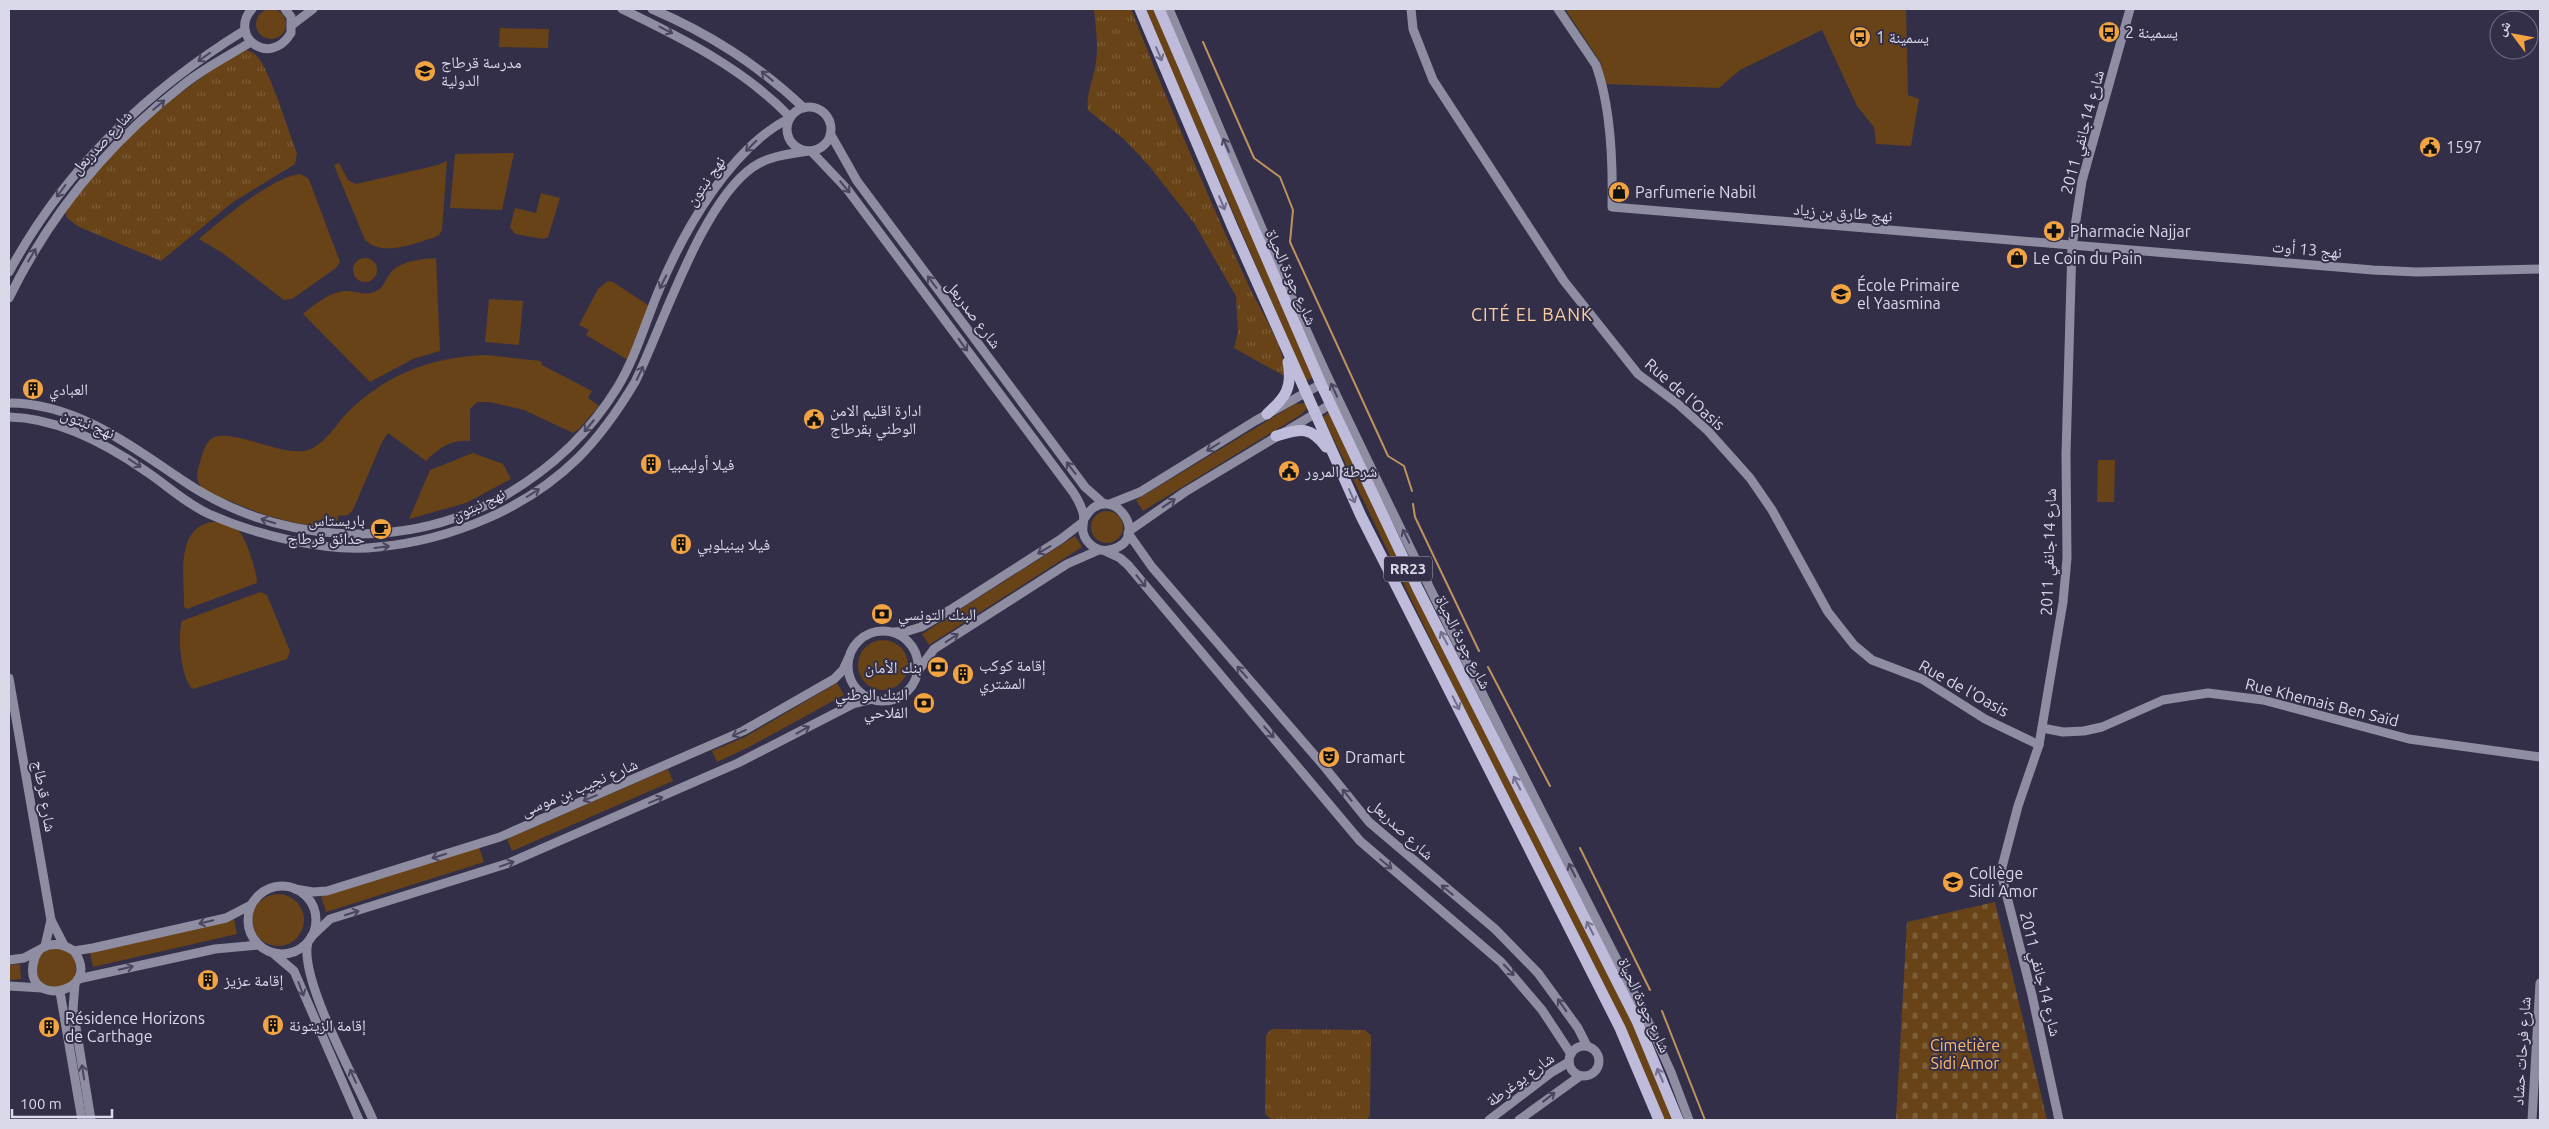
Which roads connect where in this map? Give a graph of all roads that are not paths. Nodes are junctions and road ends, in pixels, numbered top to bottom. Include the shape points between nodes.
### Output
1 (286, 9) edge
2 (313, 9) edge
3 (622, 9) edge
4 (652, 9) edge
5 (1140, 9) edge
6 (1159, 9) edge
7 (1169, 9) edge
8 (1411, 9) edge
9 (1558, 9) edge
10 (2130, 9) edge
11 (249, 10) edge
12 (292, 26) junction
13 (245, 30) junction
14 (251, 42) junction
15 (804, 108) junction
16 (790, 118) junction
17 (831, 135) junction
18 (810, 151) junction
19 (2072, 246) junction
20 (2540, 268) edge
21 (9, 272) edge
22 (9, 298) edge
23 (1283, 344) junction
24 (1321, 384) junction
25 (1306, 393) junction
26 (9, 402) edge
27 (1331, 404) junction
28 (1315, 413) junction
29 (1267, 414) junction
30 (9, 417) edge
31 (1276, 436) junction
32 (1339, 465) junction
33 (1107, 504) junction
34 (1084, 520) junction
35 (1129, 532) junction
36 (1102, 550) junction
37 (894, 632) junction
38 (849, 657) junction
39 (918, 671) junction
40 (9, 678) edge
41 (873, 700) junction
42 (2042, 728) junction
43 (2039, 744) junction
44 (2540, 757) edge
45 (295, 889) junction
46 (251, 905) junction
47 (50, 920) junction
48 (310, 939) junction
49 (64, 945) junction
50 (259, 945) junction
51 (42, 948) junction
52 (74, 951) junction
53 (272, 952) junction
54 (9, 960) edge
55 (76, 981) junction
56 (2540, 983) edge
57 (9, 986) edge
58 (42, 988) junction
59 (60, 992) junction
60 (1587, 1046) junction
61 (1570, 1058) junction
62 (1580, 1076) junction
63 (82, 1120) edge
64 (91, 1120) edge
65 (359, 1120) edge
66 (373, 1120) edge
67 (1489, 1120) edge
68 (1520, 1120) edge
69 (1659, 1120) edge
70 (1678, 1120) edge
71 (1689, 1120) edge
72 (2059, 1120) edge
73 (2532, 1120) edge

1 - 12 street
2 - 12 street
3 -> 16 street via 701,48 752,82
15 -> 4 street via 744,58
5 -> 23 highway, شارع جودة الحياة / RR23
6 - 24 highway, شارع جودة الحياة / RR23
71 -> 7 street via 1646,1017 1341,405
8 - 43 street, Rue de l'Oasis via 1413,29 1432,80 1564,281 1628,364 1708,431 1750,478 1772,510 1828,612 1854,645 1872,660 1922,679 1985,719
9 - 19 street, نهج طارق بن زياد via 1600,76 1608,116 1612,207
10 - 19 street, شارع 14جانفي 2011 via 2082,181
11 - 13 street
12 - 14 street via 286,42 276,48 266,49
13 - 14 street
13 -> 21 street, شارع صدربعل via 179,74 92,153 42,217
22 -> 14 street, شارع صدربعل via 30,257 59,213 123,137 184,84
15 - 16 street
15 - 17 street via 816,108 827,116
16 - 18 street via 787,126 792,143 799,149
16 -> 26 street, نهج نبتون via 760,136 715,188 678,249 632,360 616,389 582,435 530,479 500,498 455,517 375,535 319,532 277,524 222,504 99,427 59,410
17 - 18 street via 823,146
33 -> 17 street, شارع صدربعل via 1085,487 899,239 857,181
30 -> 18 street, نهج نبتون via 33,419 91,438 121,454 202,510 277,538 378,548 459,530 536,491 579,457 635,382 706,225 735,183 769,158
18 -> 34 street, شارع صدربعل via 846,189 1073,492
19 - 20 street, نهج 13 أوت via 2417,272
19 - 42 street, شارع 14جانفي 2011 via 2066,454 2067,558 2060,628
23 - 25 highway, شارع جودة الحياة / RR23
23 - 29 highway via 1290,388
24 - 25 street
24 - 27 highway, شارع جودة الحياة / RR23
25 - 28 highway, شارع جودة الحياة / RR23
25 - 29 street
27 - 28 street
70 -> 27 highway, شارع جودة الحياة / RR23 via 1637,1020 1418,589
28 - 31 street
28 - 32 highway, شارع جودة الحياة / RR23
29 -> 33 street via 1140,492
31 - 32 highway via 1296,430 1309,431 1318,436
35 -> 31 street via 1185,492
32 -> 69 highway, شارع جودة الحياة / RR23 via 1361,516 1620,1028
33 - 34 street via 1092,509
33 - 35 street via 1125,514
34 - 36 street via 1086,539
34 -> 37 street via 1061,539 921,627
35 - 36 street via 1120,546
60 -> 35 street, شارع صدربعل via 1578,1028 1538,973 1495,929 1369,822 1152,567
39 -> 36 street via 934,649 1067,564
36 -> 61 street, شارع صدربعل via 1128,565 1365,847 1489,949 1520,982 1542,1010
37 - 38 street via 869,633 856,643
37 - 39 street via 913,647
38 - 41 street via 852,683
38 -> 45 street, شارع نجيب بن موسى via 834,679 743,731 500,837 327,891
39 - 41 street via 910,688 902,695 892,700
40 - 47 street, شارع قرطاج
48 -> 41 street via 330,920 509,863 738,763 853,704
42 - 43 street, شارع 14جانفي 2011
42 - 44 street, Rue Khemais Ben Saïd via 2084,731 2102,727 2162,700 2208,693 2263,700 2409,739
43 - 72 street, شارع 14جانفي 2011 via 2018,806 2002,873
45 - 46 street via 282,886 267,890
45 - 48 street via 312,906 316,922
46 - 50 street via 248,926
46 -> 52 street via 226,918
47 - 49 street, شارع قرطاج
47 - 51 street, شارع قرطاج
48 - 53 street via 288,953
66 -> 48 street via 316,994 305,953
49 - 51 street via 55,943
49 - 52 street
50 - 53 street
55 -> 50 street via 215,949
51 - 54 street via 24,958
51 - 58 street via 34,959 32,970
52 - 55 street via 80,964
53 -> 65 street via 294,971
55 - 59 street
64 -> 55 street via 73,1009
56 - 73 street, شارع فرحات حشاد
57 - 58 street
58 - 59 street
59 - 63 street
60 - 61 street via 1578,1047
60 - 62 street via 1599,1056 1598,1066 1591,1074
61 - 62 street via 1571,1069
61 - 67 street, شارع يوغرطة
68 -> 62 street, شارع يوغرطة

